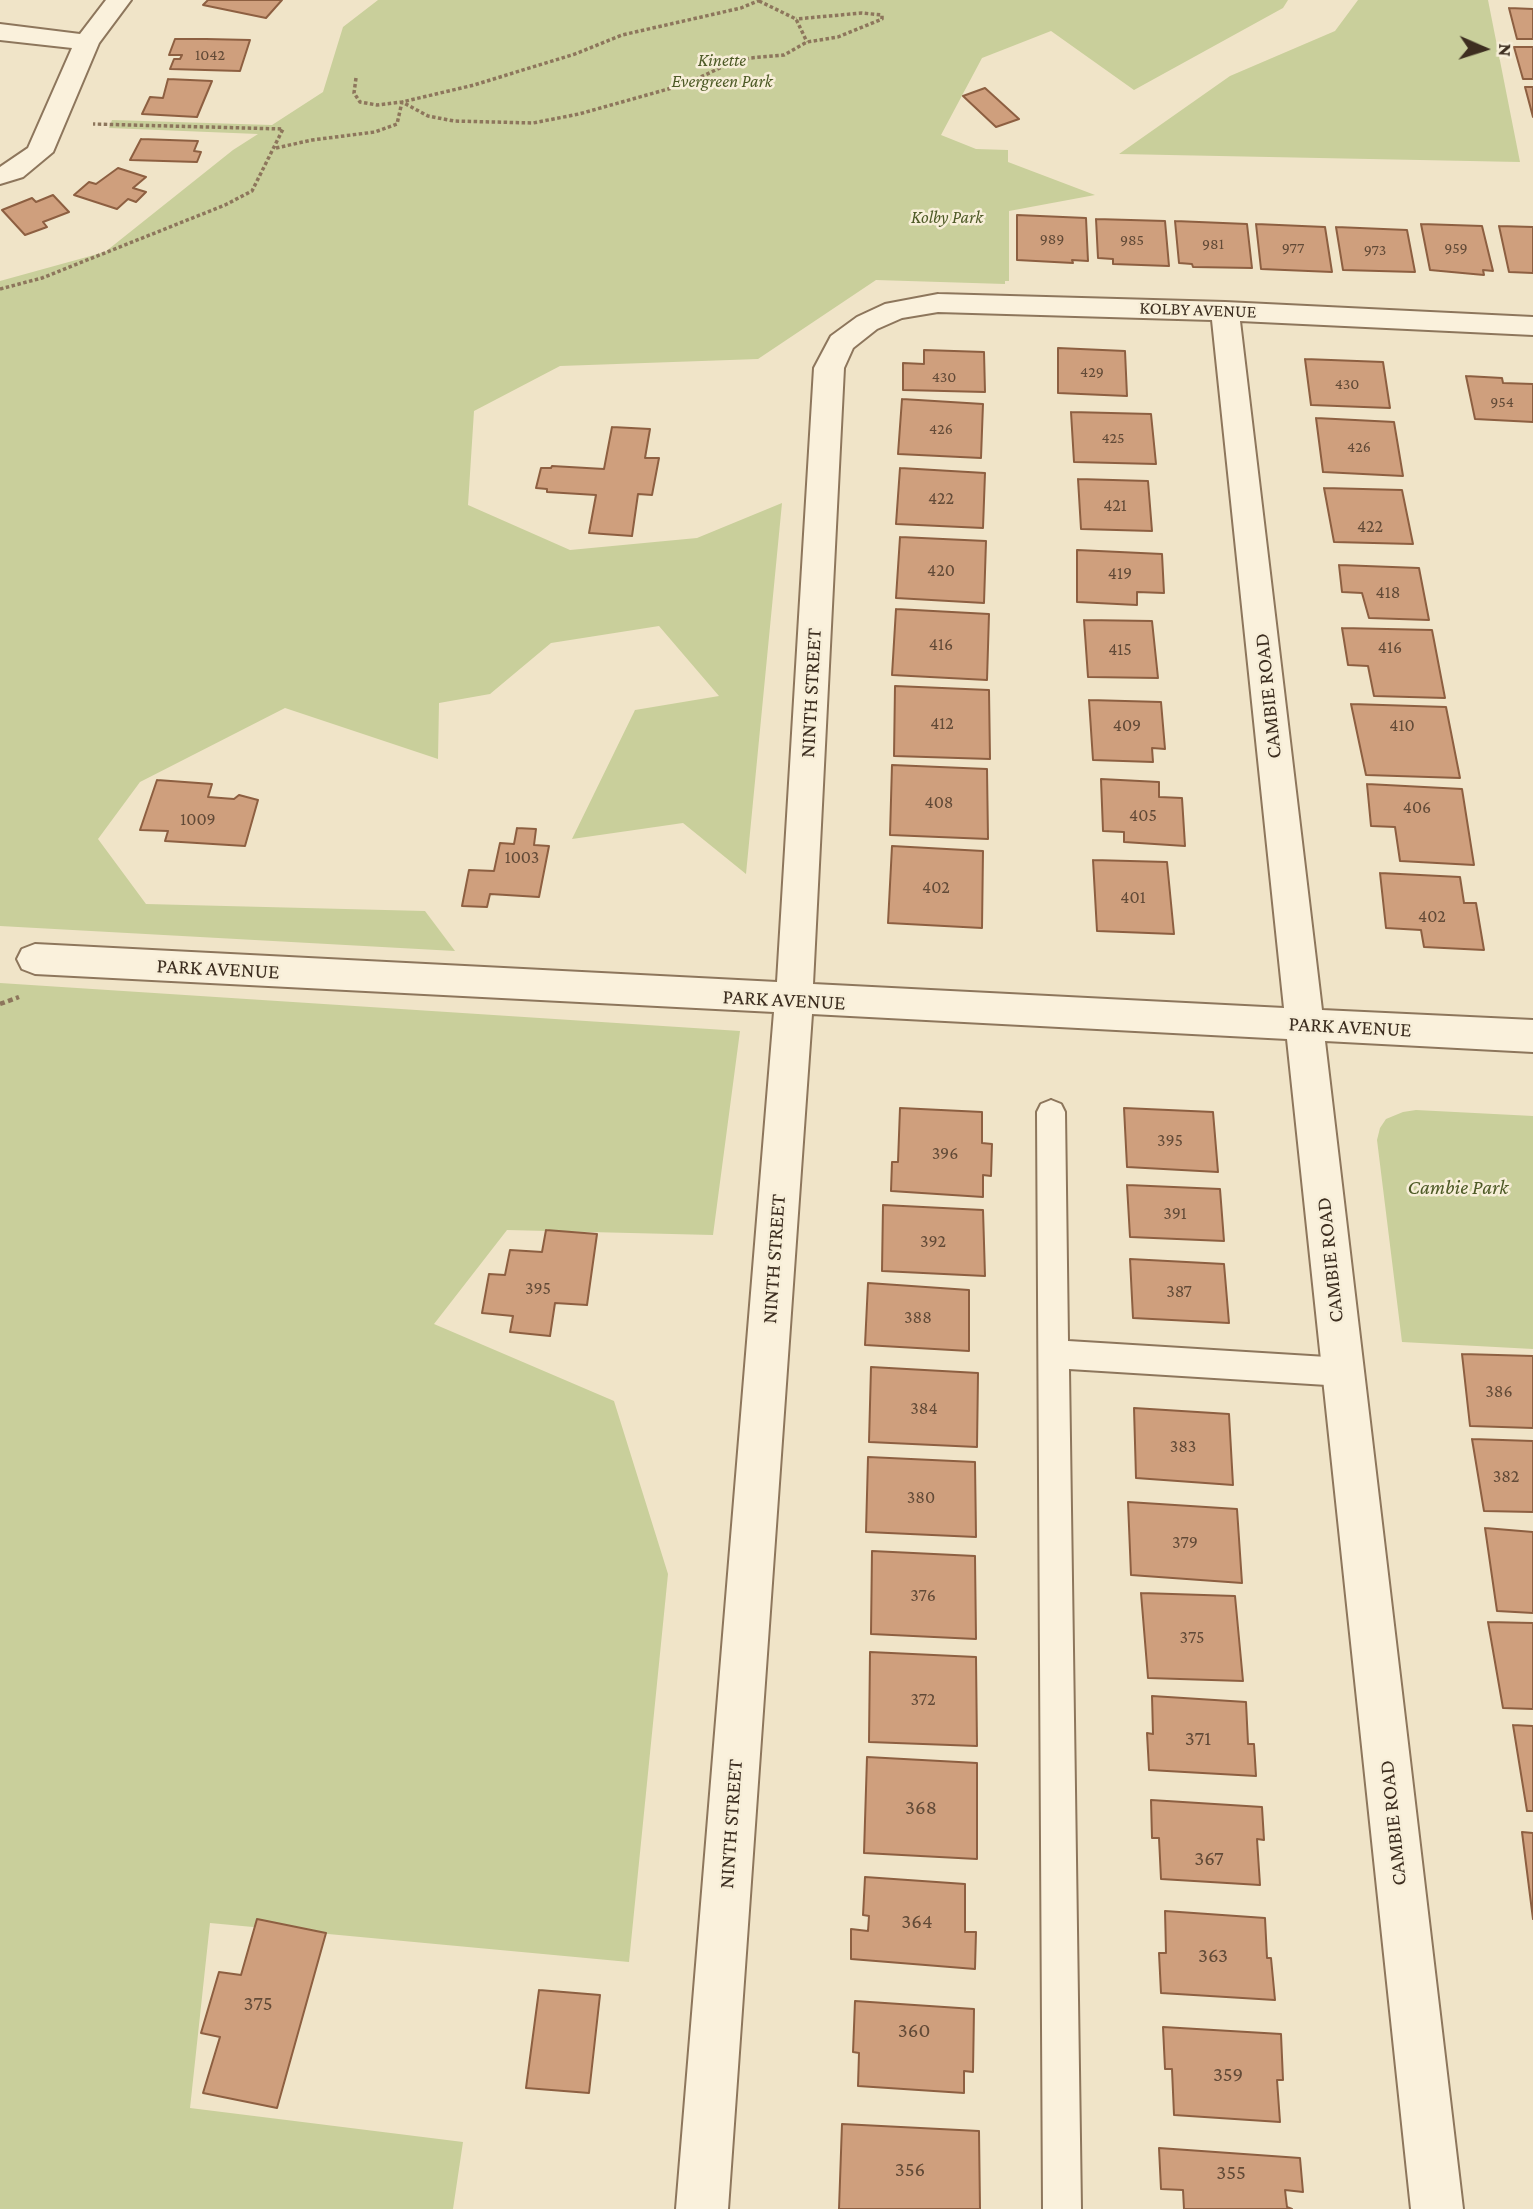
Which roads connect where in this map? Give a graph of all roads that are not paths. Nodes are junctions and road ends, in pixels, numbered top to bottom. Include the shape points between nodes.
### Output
1 (119, 0) edge
2 (0, 32) edge
3 (86, 42) junction
4 (0, 176) edge
5 (1225, 311) junction
6 (867, 323) joint
7 (1533, 326) edge
8 (35, 959) dead end
9 (794, 1000) junction
10 (1304, 1025) junction
11 (1533, 1036) edge
12 (1051, 1112) dead end
13 (1053, 1353) junction
14 (1343, 1372) junction
15 (702, 2209) edge
16 (1062, 2209) edge
17 (1437, 2209) edge

1 - 3 street
2 - 3 street
3 - 4 street via 40,152
5 - 6 street, KOLBY AVENUE via 938,303 895,310
5 - 7 street, KOLBY AVENUE
5 - 10 street, CAMBIE ROAD
6 - 9 street, NINTH STREET via 841,343 829,368
8 - 9 street, PARK AVENUE
9 - 10 street, PARK AVENUE
9 - 15 street, NINTH STREET
10 - 11 street, PARK AVENUE
10 - 14 street, CAMBIE ROAD
12 - 13 lane
13 - 14 lane
13 - 16 lane
14 - 17 street, CAMBIE ROAD

